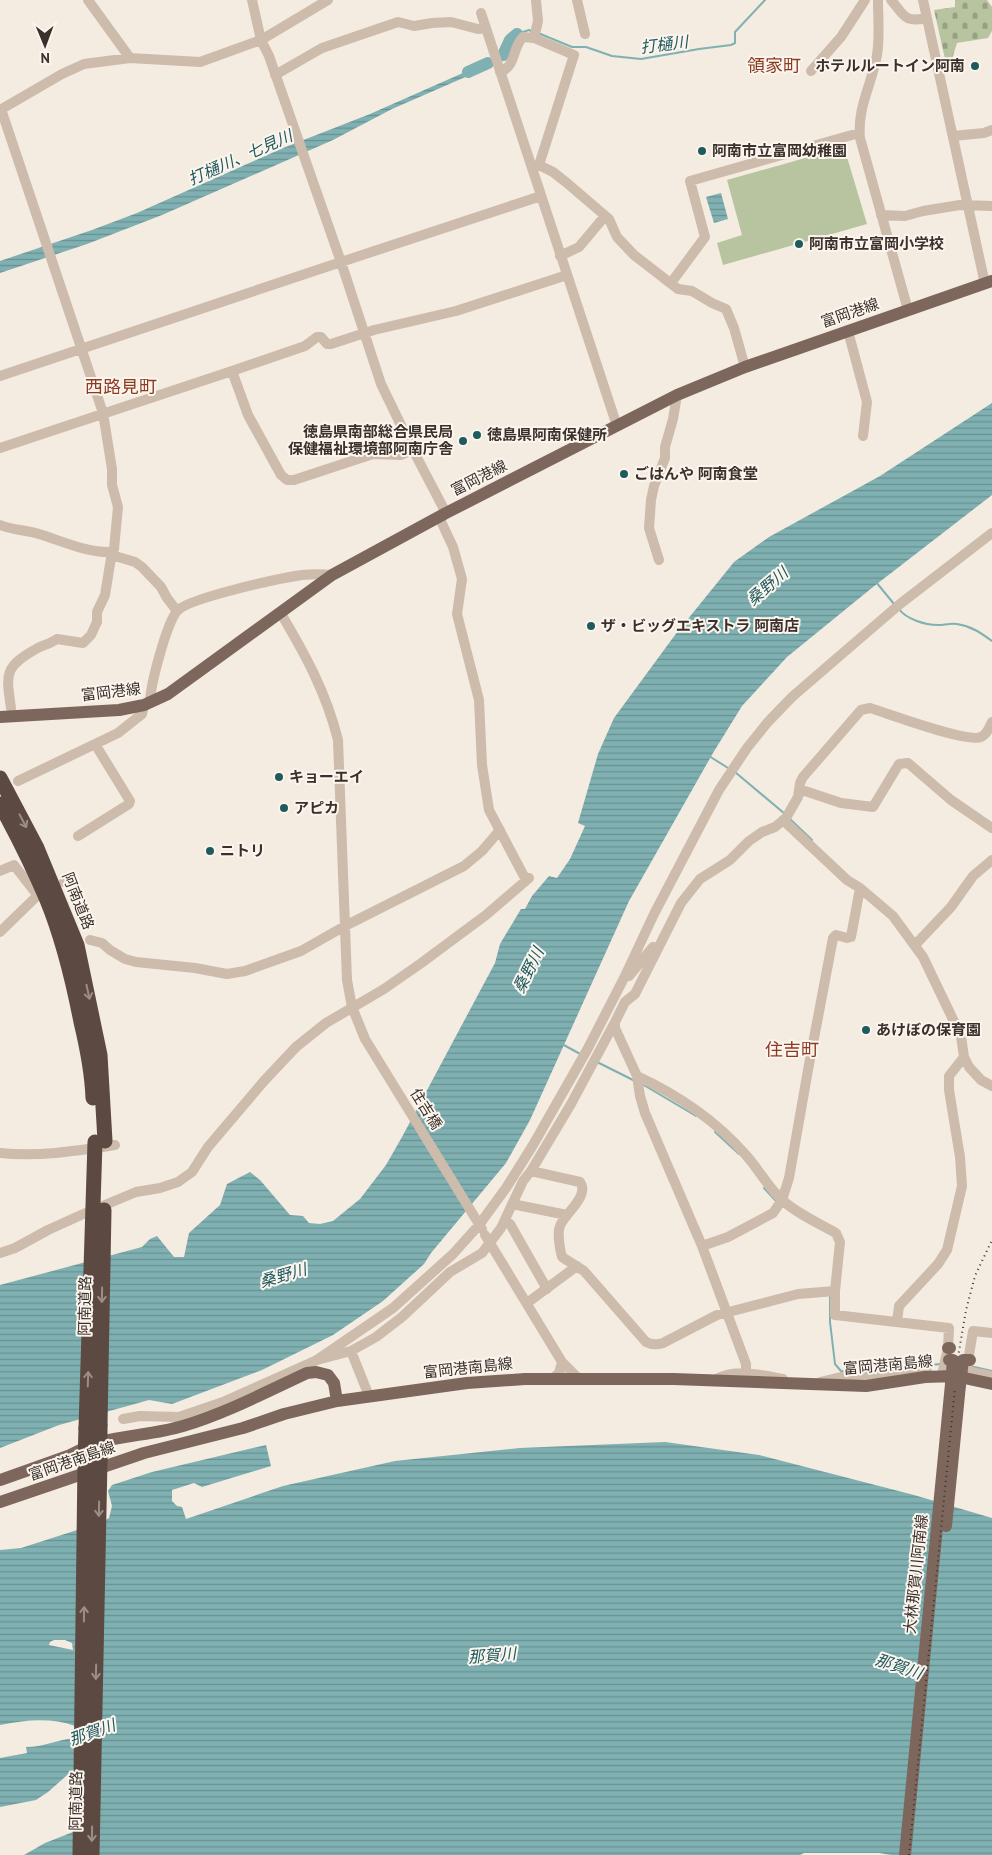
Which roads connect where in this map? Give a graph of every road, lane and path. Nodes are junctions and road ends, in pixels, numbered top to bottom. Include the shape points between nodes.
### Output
1 (88, 0) edge
2 (252, 0) edge
3 (328, 0) edge
4 (536, 0) edge
5 (577, 0) edge
6 (865, 0) edge
7 (878, 0) edge
8 (891, 0) edge
9 (923, 0) edge
10 (481, 13) dead end
11 (927, 18) junction
12 (486, 28) junction
13 (535, 34) junction
14 (585, 34) dead end
15 (261, 40) junction
16 (130, 58) junction
17 (812, 71) dead end
18 (500, 72) junction
19 (275, 75) junction
20 (1, 110) edge
21 (992, 130) edge
22 (859, 133) junction
23 (953, 136) junction
24 (535, 166) junction
25 (541, 196) junction
26 (967, 205) junction
27 (992, 206) edge
28 (881, 215) junction
29 (605, 216) junction
30 (560, 256) junction
31 (340, 262) junction
32 (567, 275) junction
33 (671, 283) junction
34 (988, 283) edge
35 (908, 310) junction
36 (848, 331) junction
37 (364, 333) junction
38 (82, 349) junction
39 (745, 368) junction
40 (232, 371) junction
41 (0, 376) edge
42 (677, 395) junction
43 (104, 413) junction
44 (617, 426) junction
45 (863, 436) dead end
46 (0, 448) edge
47 (413, 450) junction
48 (442, 515) junction
49 (0, 525) edge
50 (992, 533) edge
51 (112, 552) junction
52 (659, 560) dead end
53 (332, 575) junction
54 (177, 611) junction
55 (280, 612) junction
56 (147, 704) junction
57 (11, 708) dead end
58 (0, 717) edge
59 (992, 722) edge
60 (95, 744) junction
61 (0, 778) edge
62 (18, 781) dead end
63 (800, 792) junction
64 (0, 804) edge
65 (786, 818) junction
66 (992, 828) edge
67 (500, 830) junction
68 (78, 836) dead end
69 (992, 860) edge
70 (0, 871) edge
71 (860, 888) junction
72 (344, 926) junction
73 (666, 931) junction
74 (0, 932) edge
75 (90, 940) dead end
76 (915, 945) junction
77 (624, 978) junction
78 (353, 1009) junction
79 (615, 1022) junction
80 (964, 1057) junction
81 (638, 1081) junction
82 (992, 1086) edge
83 (105, 1142) junction
84 (0, 1153) edge
85 (531, 1171) junction
86 (780, 1203) junction
87 (512, 1204) junction
88 (567, 1215) junction
89 (505, 1221) junction
90 (478, 1222) junction
91 (702, 1246) junction
92 (0, 1253) edge
93 (577, 1266) junction
94 (548, 1289) junction
95 (832, 1291) junction
96 (525, 1300) junction
97 (727, 1312) junction
98 (897, 1322) junction
99 (992, 1333) edge
100 (350, 1351) junction
101 (946, 1359) junction
102 (316, 1360) junction
103 (562, 1362) junction
104 (746, 1373) junction
105 (992, 1376) edge
106 (552, 1379) junction
107 (579, 1380) junction
108 (715, 1380) junction
109 (960, 1381) junction
110 (793, 1382) junction
111 (814, 1384) junction
112 (992, 1384) edge
113 (369, 1396) junction
114 (337, 1401) junction
115 (123, 1419) dead end
116 (93, 1445) junction
117 (93, 1462) junction
118 (0, 1480) edge
119 (0, 1502) edge
120 (80, 1855) edge
121 (92, 1855) edge
122 (905, 1855) edge
123 (912, 1855) edge

1 - 16 street
2 - 15 street
3 - 15 street
4 - 13 street
5 - 14 street
6 - 17 street via 841,37
7 - 22 street via 878,52 858,123
8 - 11 street via 908,19
9 - 11 street
10 - 12 street
11 - 23 street
12 - 18 street
12 - 19 street via 451,22 414,26 398,22 322,48
13 - 18 street via 519,41 511,66
13 - 24 street via 574,55
15 - 16 street via 200,62
15 - 19 street
16 - 20 street via 84,64
18 - 24 street
19 - 31 street
20 - 38 street
21 - 23 street
22 - 28 street
22 - 33 street via 690,181 705,237
23 - 26 street
24 - 25 street
24 - 29 street via 560,177
25 - 30 street
25 - 31 street
26 - 27 street
26 - 28 street via 905,216
26 - 34 street
28 - 35 street
29 - 30 street via 578,247
29 - 33 street via 626,247
30 - 32 street
31 - 37 street
31 - 38 street
32 - 37 street via 456,311
32 - 44 street
33 - 39 street via 726,309
34 - 35 main road, 富岡港線
35 - 36 main road, 富岡港線
36 - 39 main road, 富岡港線
36 - 45 street via 867,402
37 - 40 street via 331,344 317,337 305,346
37 - 47 street via 381,384
38 - 41 street
38 - 43 street
39 - 42 main road, 富岡港線
40 - 43 street
40 - 47 street via 248,415 281,475 287,480 373,454 401,455
42 - 44 main road, 富岡港線
42 - 52 street via 665,458 651,500 649,528
43 - 46 street
43 - 51 street via 112,485 118,507
44 - 48 main road, 富岡港線
47 - 48 street
48 - 53 main road, 富岡港線
48 - 67 street via 462,579 457,614 479,700 487,800
49 - 51 street via 65,544
50 - 77 street via 836,658 792,697 746,748 719,790
51 - 54 street via 142,567
51 - 57 street via 104,595 91,635 83,643 57,639 36,648 11,666 7,678
53 - 54 street via 302,575 252,586 203,599
53 - 55 main road, 富岡港線
54 - 56 street via 164,641
55 - 56 main road, 富岡港線 via 168,694
55 - 72 street, 住吉橋 via 314,670 329,706 338,740
56 - 58 main road, 富岡港線 via 119,710
56 - 60 street via 142,714 118,733
59 - 63 street via 987,733 973,738 870,708 861,710 803,777
60 - 62 street
60 - 68 street via 130,801
61 -> 83 highway, 阿南道路 via 37,848 76,945 100,1055
63 - 65 street
63 - 66 street via 841,803 873,806 899,764 908,763 951,800
64 - 83 highway, 阿南道路 via 48,902 66,958
65 - 71 street via 847,880
65 - 73 street via 749,841 730,860 700,879 681,903
67 - 72 street via 464,866
67 - 78 street via 528,879 486,915
69 - 76 street via 973,876 951,907
70 - 74 street via 14,866 37,896
71 - 76 street via 893,916
71 - 86 street via 851,937 836,935 833,938 789,1178
72 - 75 street via 301,952 227,974 136,962
72 - 78 street, 住吉橋 via 347,980
73 - 77 street via 630,976
73 - 79 street via 635,994 624,1002
76 - 80 street via 958,1029
77 - 90 street via 533,1145 506,1188
78 - 90 street, 住吉橋 via 365,1039
78 - 92 street via 326,1023 296,1047 208,1147 192,1172 178,1182 136,1192
79 - 81 street
79 - 85 street
80 - 82 street via 981,1080
80 - 98 street via 949,1076 963,1179 947,1250 899,1306
81 - 86 street via 672,1094 721,1130 747,1156
81 - 91 street via 645,1113
83 - 84 street via 68,1152 25,1156
83 - 116 highway, 阿南道路, bridge
85 - 87 street
85 - 88 street via 580,1182 583,1191
86 - 91 street via 774,1213 728,1237
86 - 95 street via 839,1237
87 - 88 street
87 - 89 street
88 - 93 street via 559,1227 561,1253
89 - 94 street via 510,1224
89 - 100 street via 482,1253 450,1272 376,1337
90 - 96 street, 住吉橋, bridge
90 - 102 street via 453,1254 393,1308
91 - 97 street
93 - 94 street
93 - 97 street via 651,1344 663,1343
94 - 96 street
95 - 97 street via 798,1294
95 - 98 street via 835,1316
96 - 103 street, 住吉橋
97 - 104 street via 746,1364
98 - 101 street via 949,1328
99 - 109 street via 974,1331
100 - 102 street
100 - 113 street
101 - 109 main road, 大林那賀川阿南線, bridge via 953,1360
101 - 111 street via 924,1371 871,1379 841,1377
102 - 115 street via 224,1402 179,1417
103 - 106 street via 559,1373
103 - 107 street, 住吉橋
104 - 108 street
104 - 110 street
105 - 109 street
106 - 107 main road, 富岡港南島線
106 - 113 main road, 富岡港南島線 via 467,1383
107 - 108 main road, 富岡港南島線
108 - 110 main road, 富岡港南島線
109 - 111 main road, 富岡港南島線 via 925,1377 866,1386
109 - 112 main road
109 - 122 main road, 大林那賀川阿南線
109 - 123 main road, 大林那賀川阿南線
110 - 111 main road, 富岡港南島線
113 - 114 main road, 富岡港南島線
114 - 116 main road via 334,1383 328,1375 307,1373 190,1424
114 - 119 main road, 富岡港南島線 via 144,1453
116 - 117 highway, 阿南道路
116 - 118 main road
120 -> 117 highway, 阿南道路, bridge
117 -> 121 highway, 阿南道路, bridge

